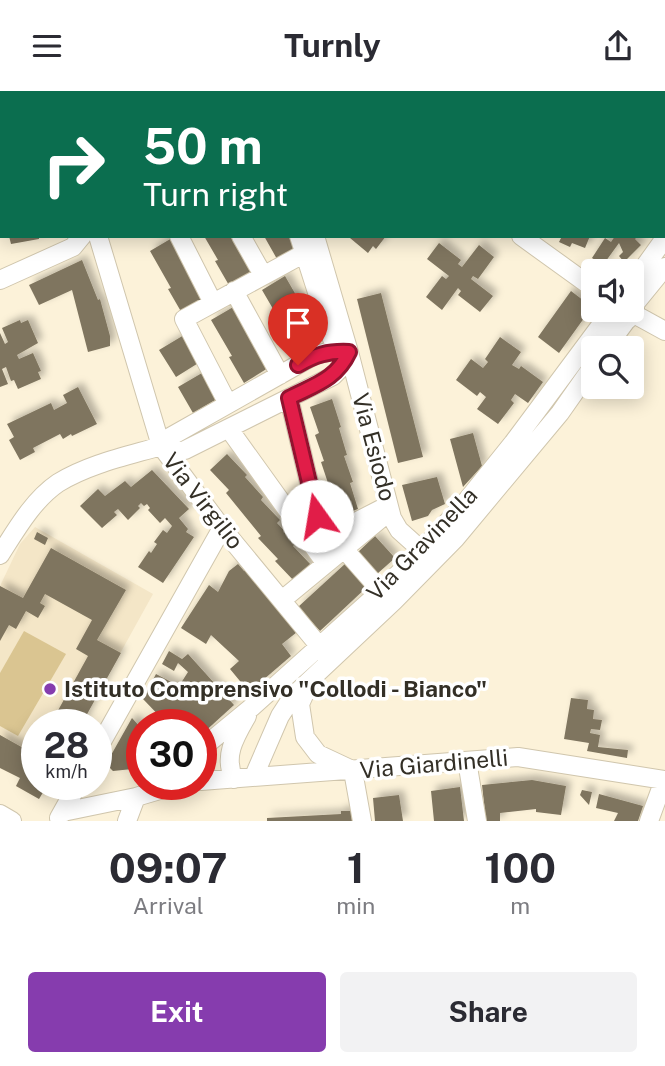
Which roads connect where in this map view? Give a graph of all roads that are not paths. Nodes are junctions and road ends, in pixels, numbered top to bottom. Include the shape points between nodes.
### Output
1 (80, 238) edge
2 (99, 238) edge
3 (180, 238) edge
4 (242, 238) edge
5 (316, 238) edge
6 (524, 238) edge
7 (665, 238) edge
8 (302, 245) edge
9 (644, 267) edge
10 (665, 267) edge
11 (262, 275) junction
12 (581, 279) edge
13 (0, 280) edge
14 (644, 290) edge
15 (233, 291) junction
16 (213, 303) junction
17 (644, 320) edge
18 (615, 322) edge
19 (665, 331) edge
20 (332, 339) dead end
21 (349, 352) junction
22 (280, 375) junction
23 (581, 383) edge
24 (289, 398) junction
25 (228, 404) junction
26 (229, 429) junction
27 (161, 446) junction
28 (389, 508) junction
29 (222, 528) junction
30 (326, 528) junction
31 (309, 540) junction
32 (344, 549) junction
33 (0, 555) edge
34 (428, 555) junction
35 (326, 564) junction
36 (381, 591) junction
37 (282, 600) junction
38 (319, 645) junction
39 (331, 660) junction
40 (312, 677) junction
41 (252, 707) junction
42 (112, 724) edge
43 (217, 736) edge
44 (467, 761) junction
45 (353, 771) junction
46 (254, 776) junction
47 (233, 779) junction
48 (217, 780) edge
49 (665, 780) edge
50 (69, 800) edge
51 (126, 800) edge
52 (135, 800) edge
53 (0, 814) edge
54 (60, 816) edge
55 (12, 821) edge
56 (127, 821) edge
57 (362, 821) edge
58 (477, 821) edge
59 (649, 821) edge

1 - 13 street via 73,247
2 - 27 street, Via Virgilio
3 - 16 street
4 - 11 street
5 - 21 street, Via Esiodo
6 - 12 street
7 - 9 street
8 - 11 street
8 - 20 street
10 - 14 street, Via Gravinella
11 - 15 street
15 - 16 street
15 - 22 street
16 - 25 street via 184,319
17 - 19 street
18 - 34 street, Via Gravinella via 464,504
21 - 22 street via 315,355
21 - 24 street via 333,376
21 - 28 street, Via Esiodo
22 - 25 street
23 - 34 street, Via Gravinella via 495,494
24 - 26 street
24 - 30 street via 317,516
25 - 27 street
26 - 27 street via 185,450 174,452
26 - 31 street
27 - 29 street, Via Virgilio
27 - 33 street via 85,469 57,484 29,511
28 - 30 street via 336,532
28 - 32 street
28 - 34 street, Via Esiodo via 399,530
29 - 37 street, Via Virgilio
29 - 42 street
30 - 31 street
31 - 35 street
32 - 35 street
32 - 36 street
34 - 36 street, Via Gravinella
34 - 39 street, Via Gravinella
35 - 37 street
36 - 38 street, Via Gravinella
37 - 38 street, Via Virgilio
38 - 39 street, Via Virgilio
38 - 41 street, Via Gravinella
39 - 40 street, Via Gravinella
40 - 45 street, Via Gravinella via 300,704 305,737 318,754
40 - 46 street, Via Gravinella via 280,716
41 - 43 street, Via Gravinella
41 - 47 street via 228,757
44 - 45 street, Via Giardinelli
44 - 49 street, Via Giardinelli via 518,757
44 - 58 street
45 - 46 street, Via Giardinelli
45 - 57 street
46 - 47 street, Via Giardinelli
47 - 48 street, Via Giardinelli
49 - 59 street
50 - 54 street
51 - 54 street
52 - 56 street
53 - 55 street

